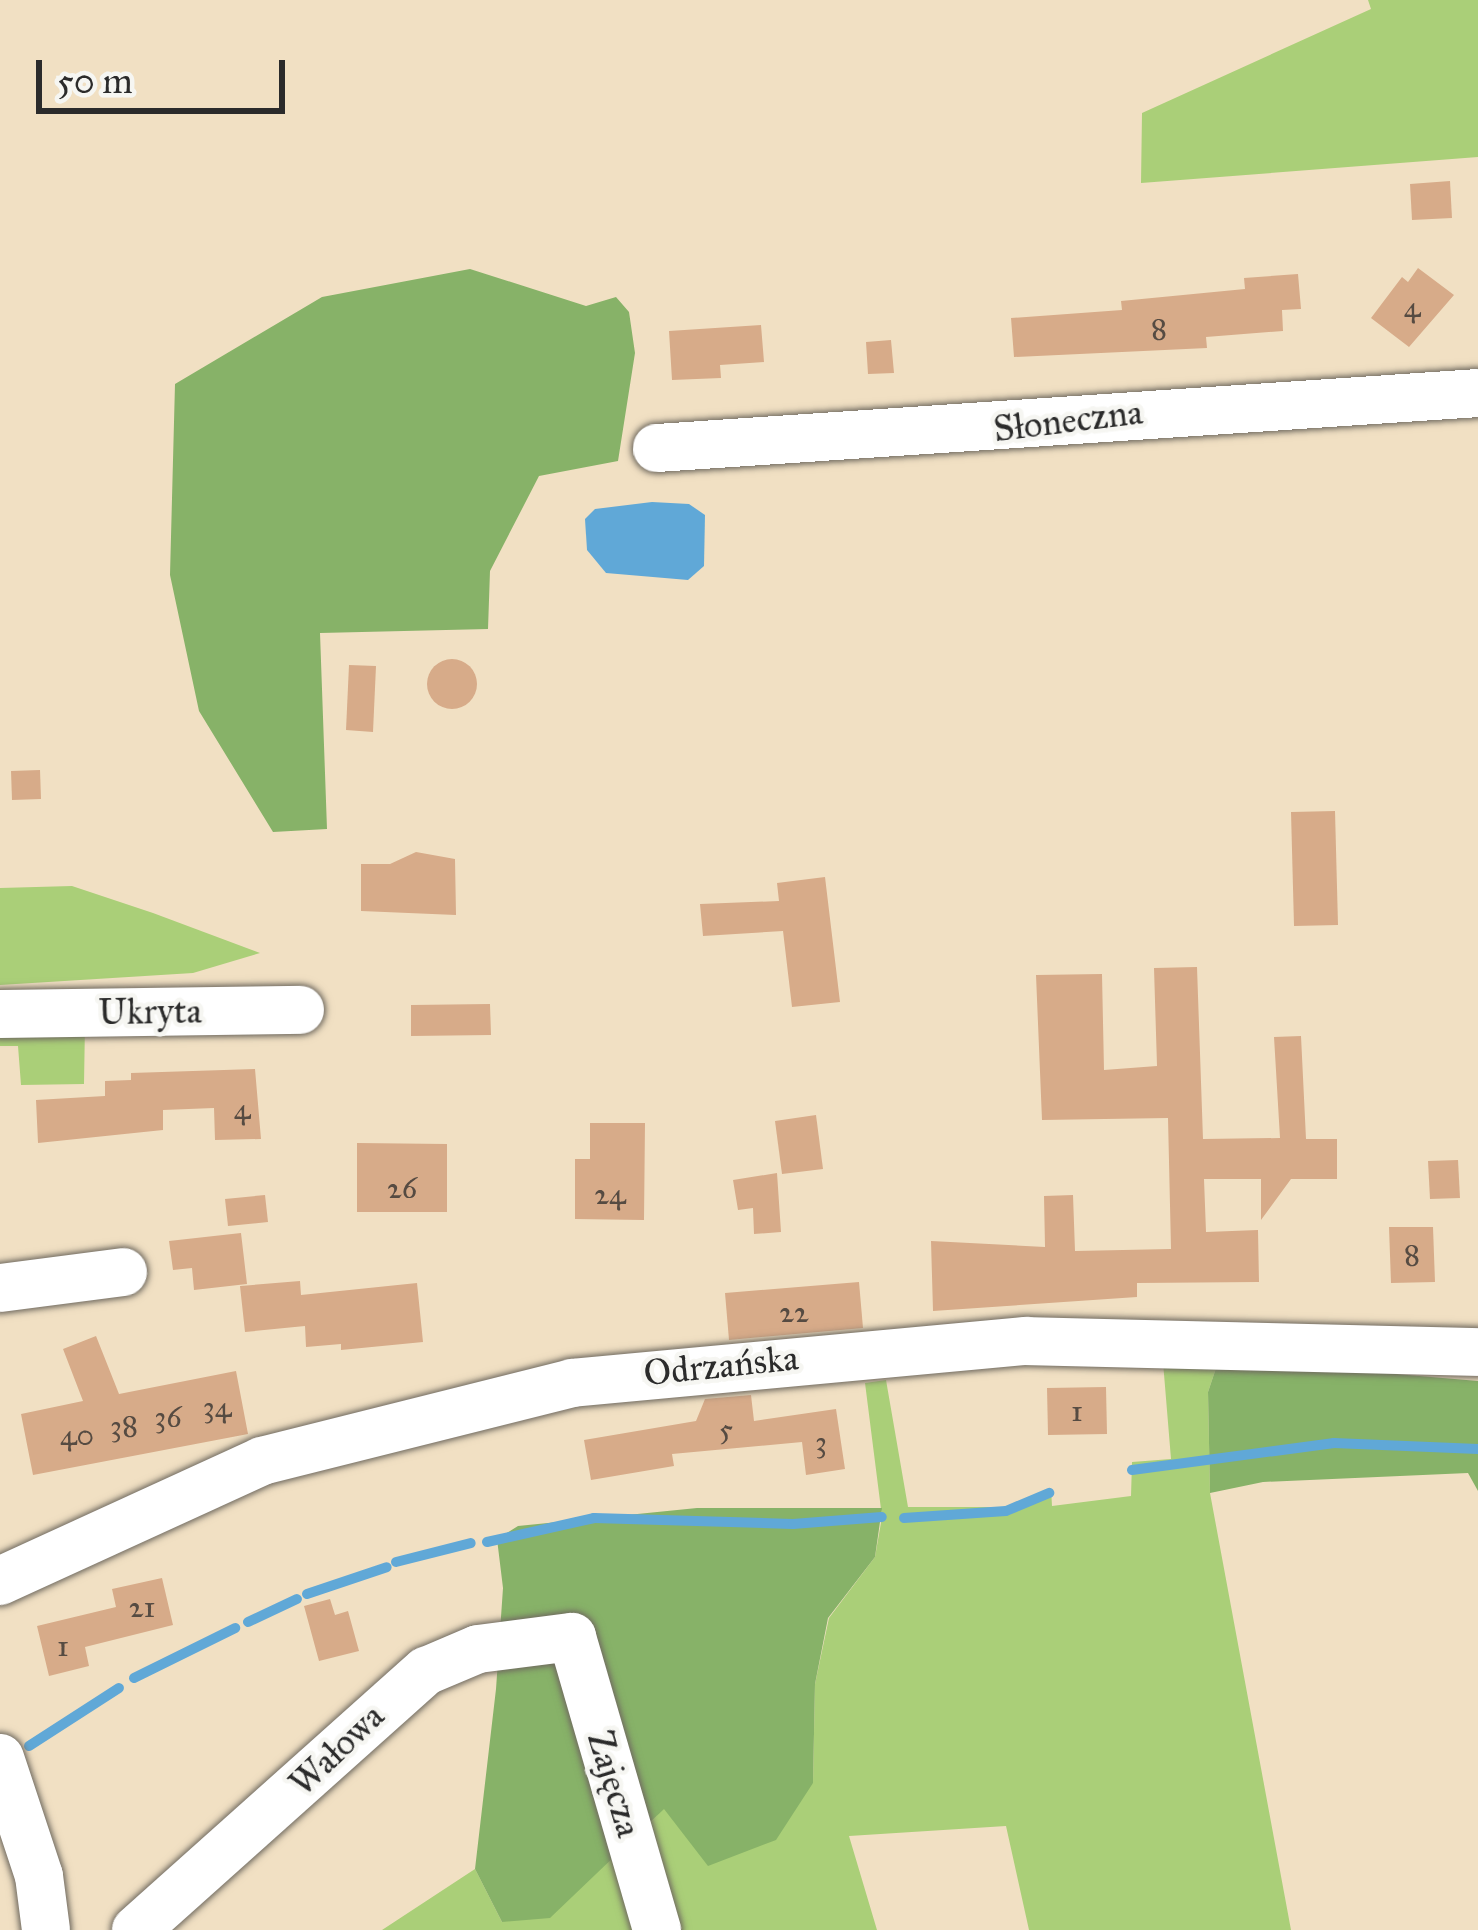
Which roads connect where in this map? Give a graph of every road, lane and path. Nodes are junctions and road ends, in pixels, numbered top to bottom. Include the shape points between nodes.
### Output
1 (1478, 393) edge
2 (657, 448) dead end
3 (300, 1010) dead end
4 (0, 1013) edge
5 (123, 1272) dead end
6 (0, 1288) edge
7 (1478, 1352) edge
8 (0, 1581) edge
9 (572, 1636) joint
10 (0, 1758) edge
11 (46, 1930) edge
12 (136, 1930) edge
13 (657, 1930) edge

1 - 2 street, Słoneczna
3 - 4 street, Ukryta
5 - 6 street
7 - 8 street, Odrzańska via 1026,1341 572,1383 262,1461
9 - 12 street, Wałowa via 478,1649 426,1671
9 - 13 street, Zajęcza
10 - 11 street via 39,1876

